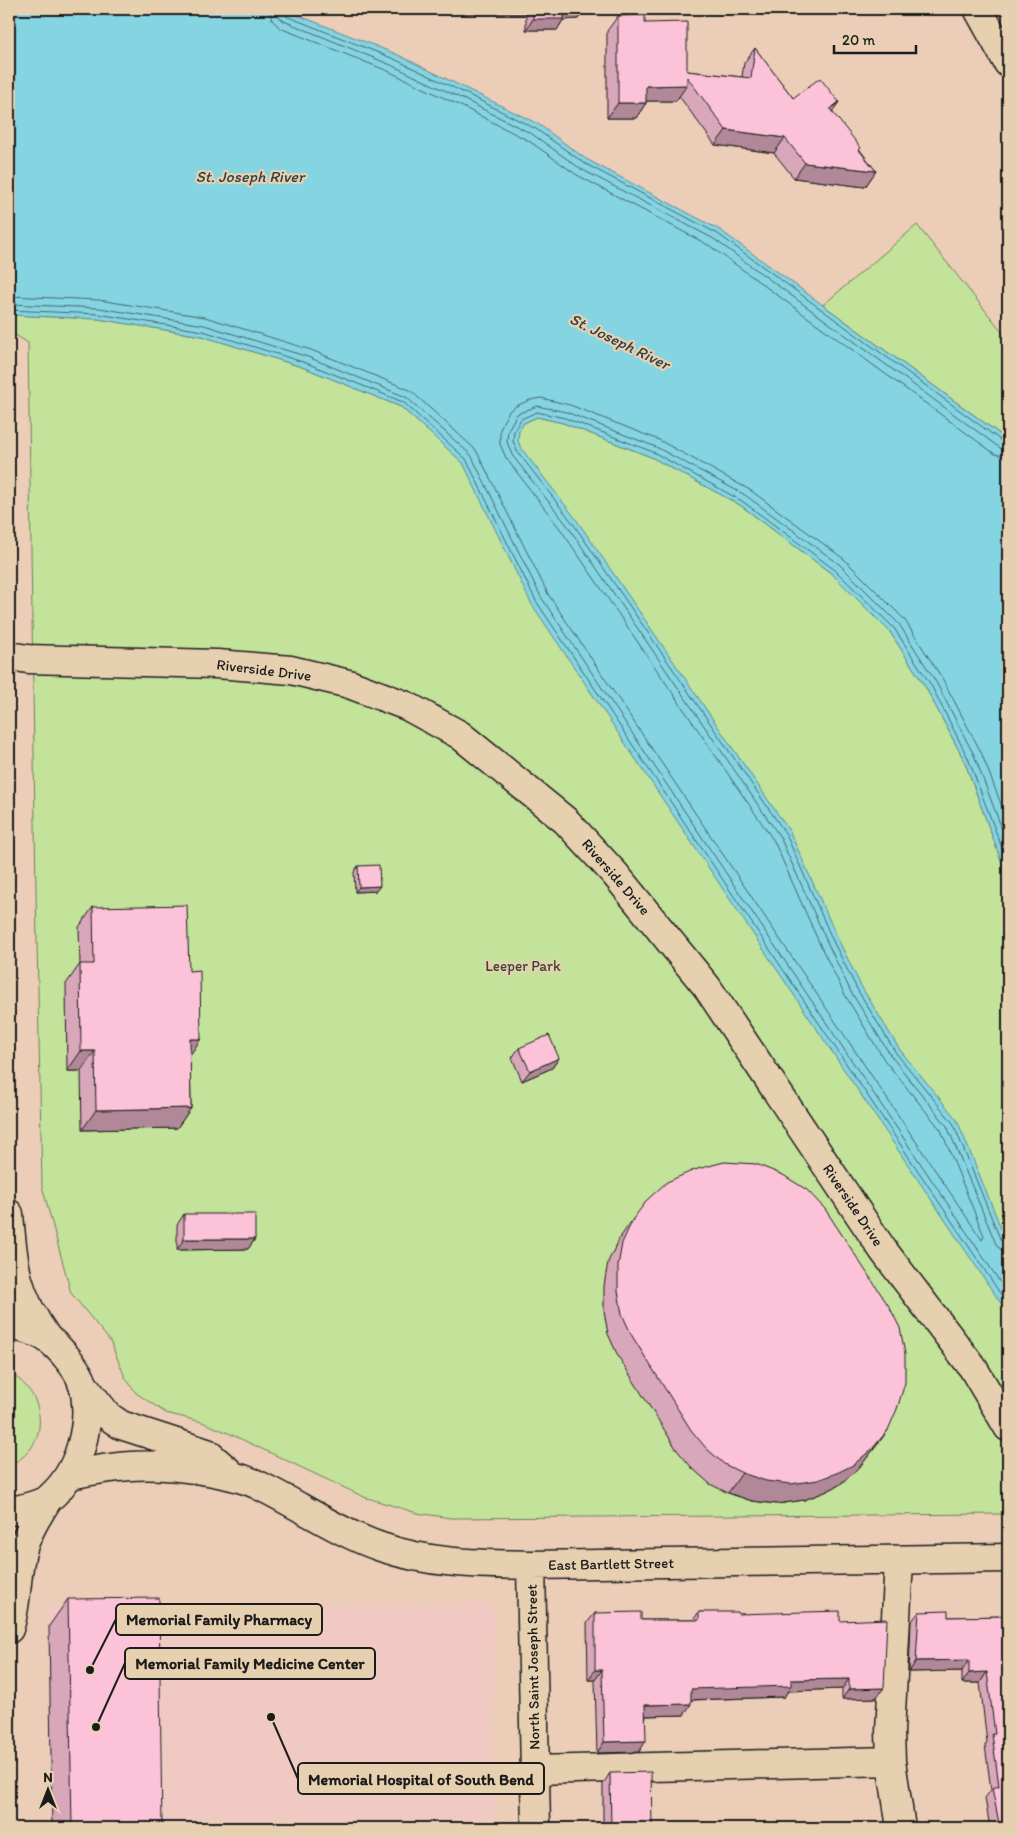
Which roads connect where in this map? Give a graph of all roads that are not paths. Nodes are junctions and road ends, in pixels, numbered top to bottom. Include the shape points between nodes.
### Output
1 (978, 9) edge
2 (1008, 63) edge
3 (9, 656) edge
4 (9, 1214) edge
5 (9, 1325) edge
6 (47, 1338) junction
7 (82, 1382) junction
8 (1008, 1427) edge
9 (70, 1475) junction
10 (232, 1475) junction
11 (48, 1499) junction
12 (9, 1511) edge
13 (1008, 1558) edge
14 (899, 1560) junction
15 (531, 1565) junction
16 (9, 1629) edge
17 (892, 1761) junction
18 (535, 1770) junction
19 (536, 1828) edge
20 (901, 1828) edge

1 - 2 street
3 - 8 street, Riverside Drive via 291,670 358,687 407,706 460,735 566,821 615,874 701,980 882,1250 973,1368
4 - 6 street via 17,1282 35,1322
5 - 6 street
6 - 7 street, East Bartlett Street via 68,1359
7 - 9 street via 85,1432 80,1454
7 - 10 street, East Bartlett Street via 108,1416 120,1425 207,1453
9 - 10 street, East Bartlett Street via 104,1468 162,1465
9 - 11 street
10 - 15 street, East Bartlett Street via 380,1547 406,1555 465,1564
11 - 12 street
11 - 16 street via 23,1548
13 - 14 street, East Bartlett Street
14 - 15 street, East Bartlett Street
14 - 17 street via 890,1732
15 - 18 street, North Saint Joseph Street
17 - 18 street
17 - 20 street
18 - 19 street, North Saint Joseph Street

